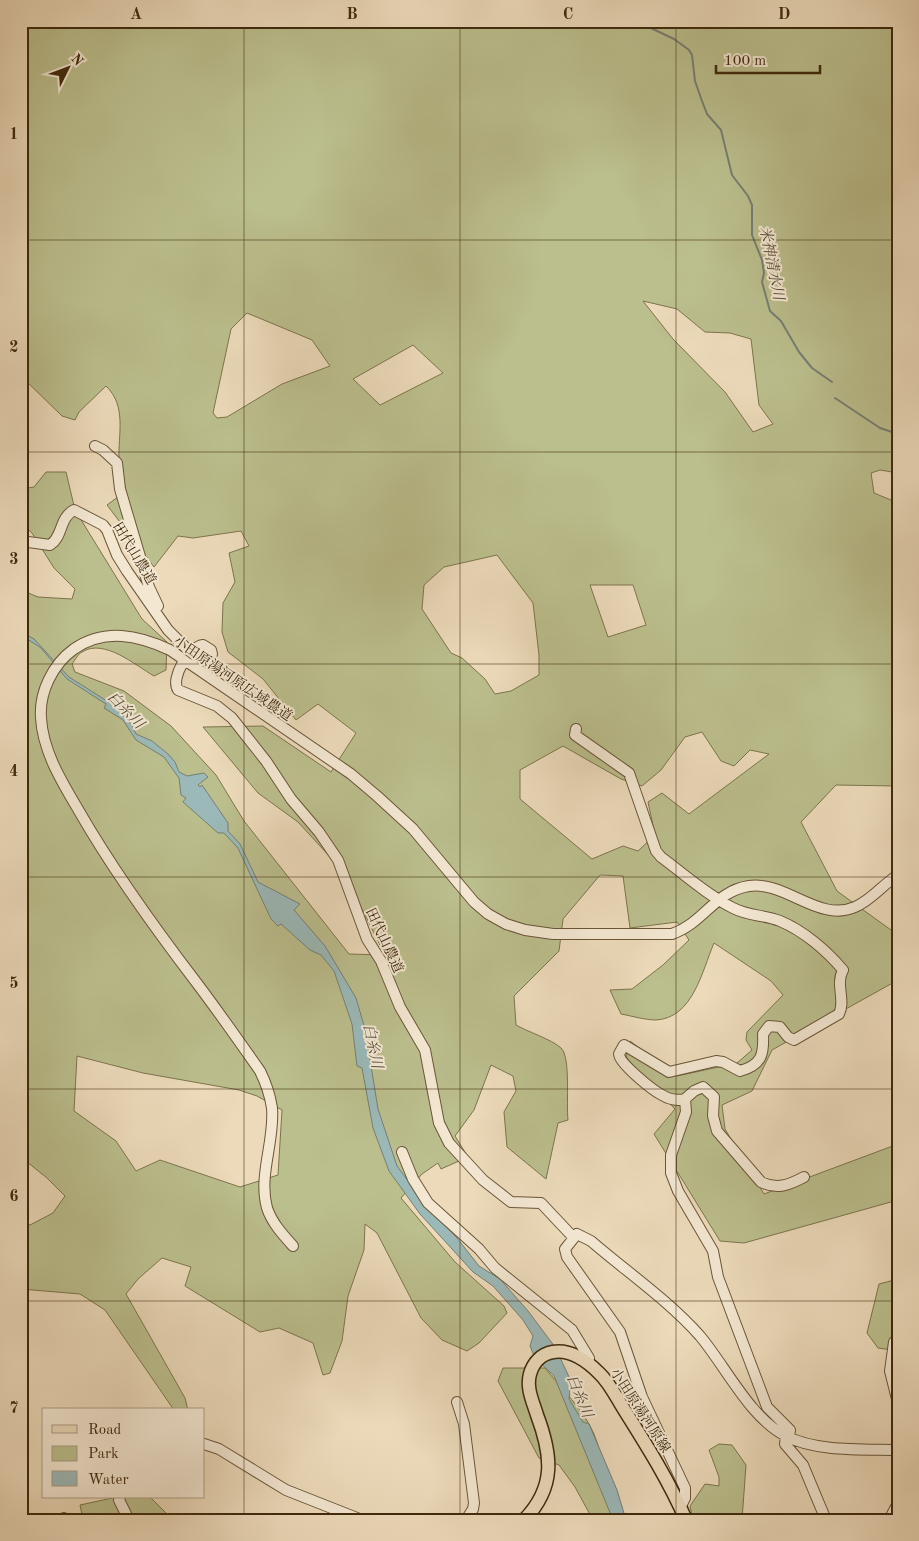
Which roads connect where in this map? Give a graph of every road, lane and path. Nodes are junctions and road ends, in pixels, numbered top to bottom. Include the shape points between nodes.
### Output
1 (95, 446) dead end
2 (21, 541) edge
3 (168, 630) junction
4 (186, 660) junction
5 (576, 729) dead end
6 (898, 875) edge
7 (718, 900) junction
8 (686, 1098) junction
9 (402, 1152) dead end
10 (804, 1177) dead end
11 (573, 1237) junction
12 (293, 1246) dead end
13 (894, 1342) dead end
14 (588, 1362) junction
15 (457, 1402) dead end
16 (898, 1402) edge
17 (787, 1437) junction
18 (205, 1444) edge
19 (898, 1450) edge
20 (120, 1498) edge
21 (898, 1503) edge
22 (680, 1506) junction
23 (129, 1520) edge
24 (362, 1520) edge
25 (466, 1520) edge
26 (524, 1520) edge
27 (686, 1520) edge
28 (826, 1520) edge
29 (889, 1520) edge

1 - 3 street via 117,463 120,489 146,578 168,623
2 - 3 street, 田代山農道 via 50,545 57,538 66,516 74,510 103,525 117,555
3 - 4 street, 田代山農道 via 191,652 207,660 212,654 207,646 198,646
4 - 7 street, 小田原湯河原広域農道 via 351,774 413,829 474,902 506,924 553,934 656,936 686,929
4 - 11 street, 田代山農道 via 174,680 178,690 217,706 232,718 338,860 367,939 425,1050 439,1123 449,1143 502,1196 511,1202 542,1203
4 - 12 street, 小田原湯河原広域農道 via 150,640 130,635 90,640 70,652 54,670 45,686 40,717 57,773 106,859 260,1071 269,1090 272,1110 265,1174 267,1208 272,1220
5 - 7 street via 574,735 629,773 656,851
6 - 7 street, 小田原湯河原広域農道 via 871,898 842,911 819,907 763,885 739,888
7 - 8 street via 748,914 780,920 827,952 843,970 839,981 843,1007 831,1020 794,1040 780,1027 768,1026 763,1034 762,1058 740,1071 716,1061 669,1072 624,1045 619,1058 622,1062 662,1095 677,1100
8 - 10 street via 703,1087 710,1092 714,1097 713,1116 717,1131 761,1182 781,1187
8 - 17 street via 686,1112 671,1155 671,1173 713,1250 718,1277 758,1385 767,1407 790,1430
9 - 14 street via 428,1203 495,1268 572,1330 589,1358
11 - 17 street via 577,1234 586,1237 679,1316 700,1336 761,1417
11 - 22 street via 565,1248 567,1257 620,1332 642,1398 686,1488
13 - 16 street via 890,1370
14 - 22 main road, 小田原湯河原線 via 601,1374 668,1480
14 - 26 main road, 小田原湯河原線 via 564,1352 549,1352 535,1362 529,1386 547,1450 548,1481 542,1498
15 - 25 street via 464,1424 474,1503
17 - 19 street via 813,1446
17 - 28 street via 785,1444 802,1465
18 - 24 street via 219,1449 286,1490
20 - 23 street
21 - 29 street
22 - 27 main road, 小田原湯河原線

